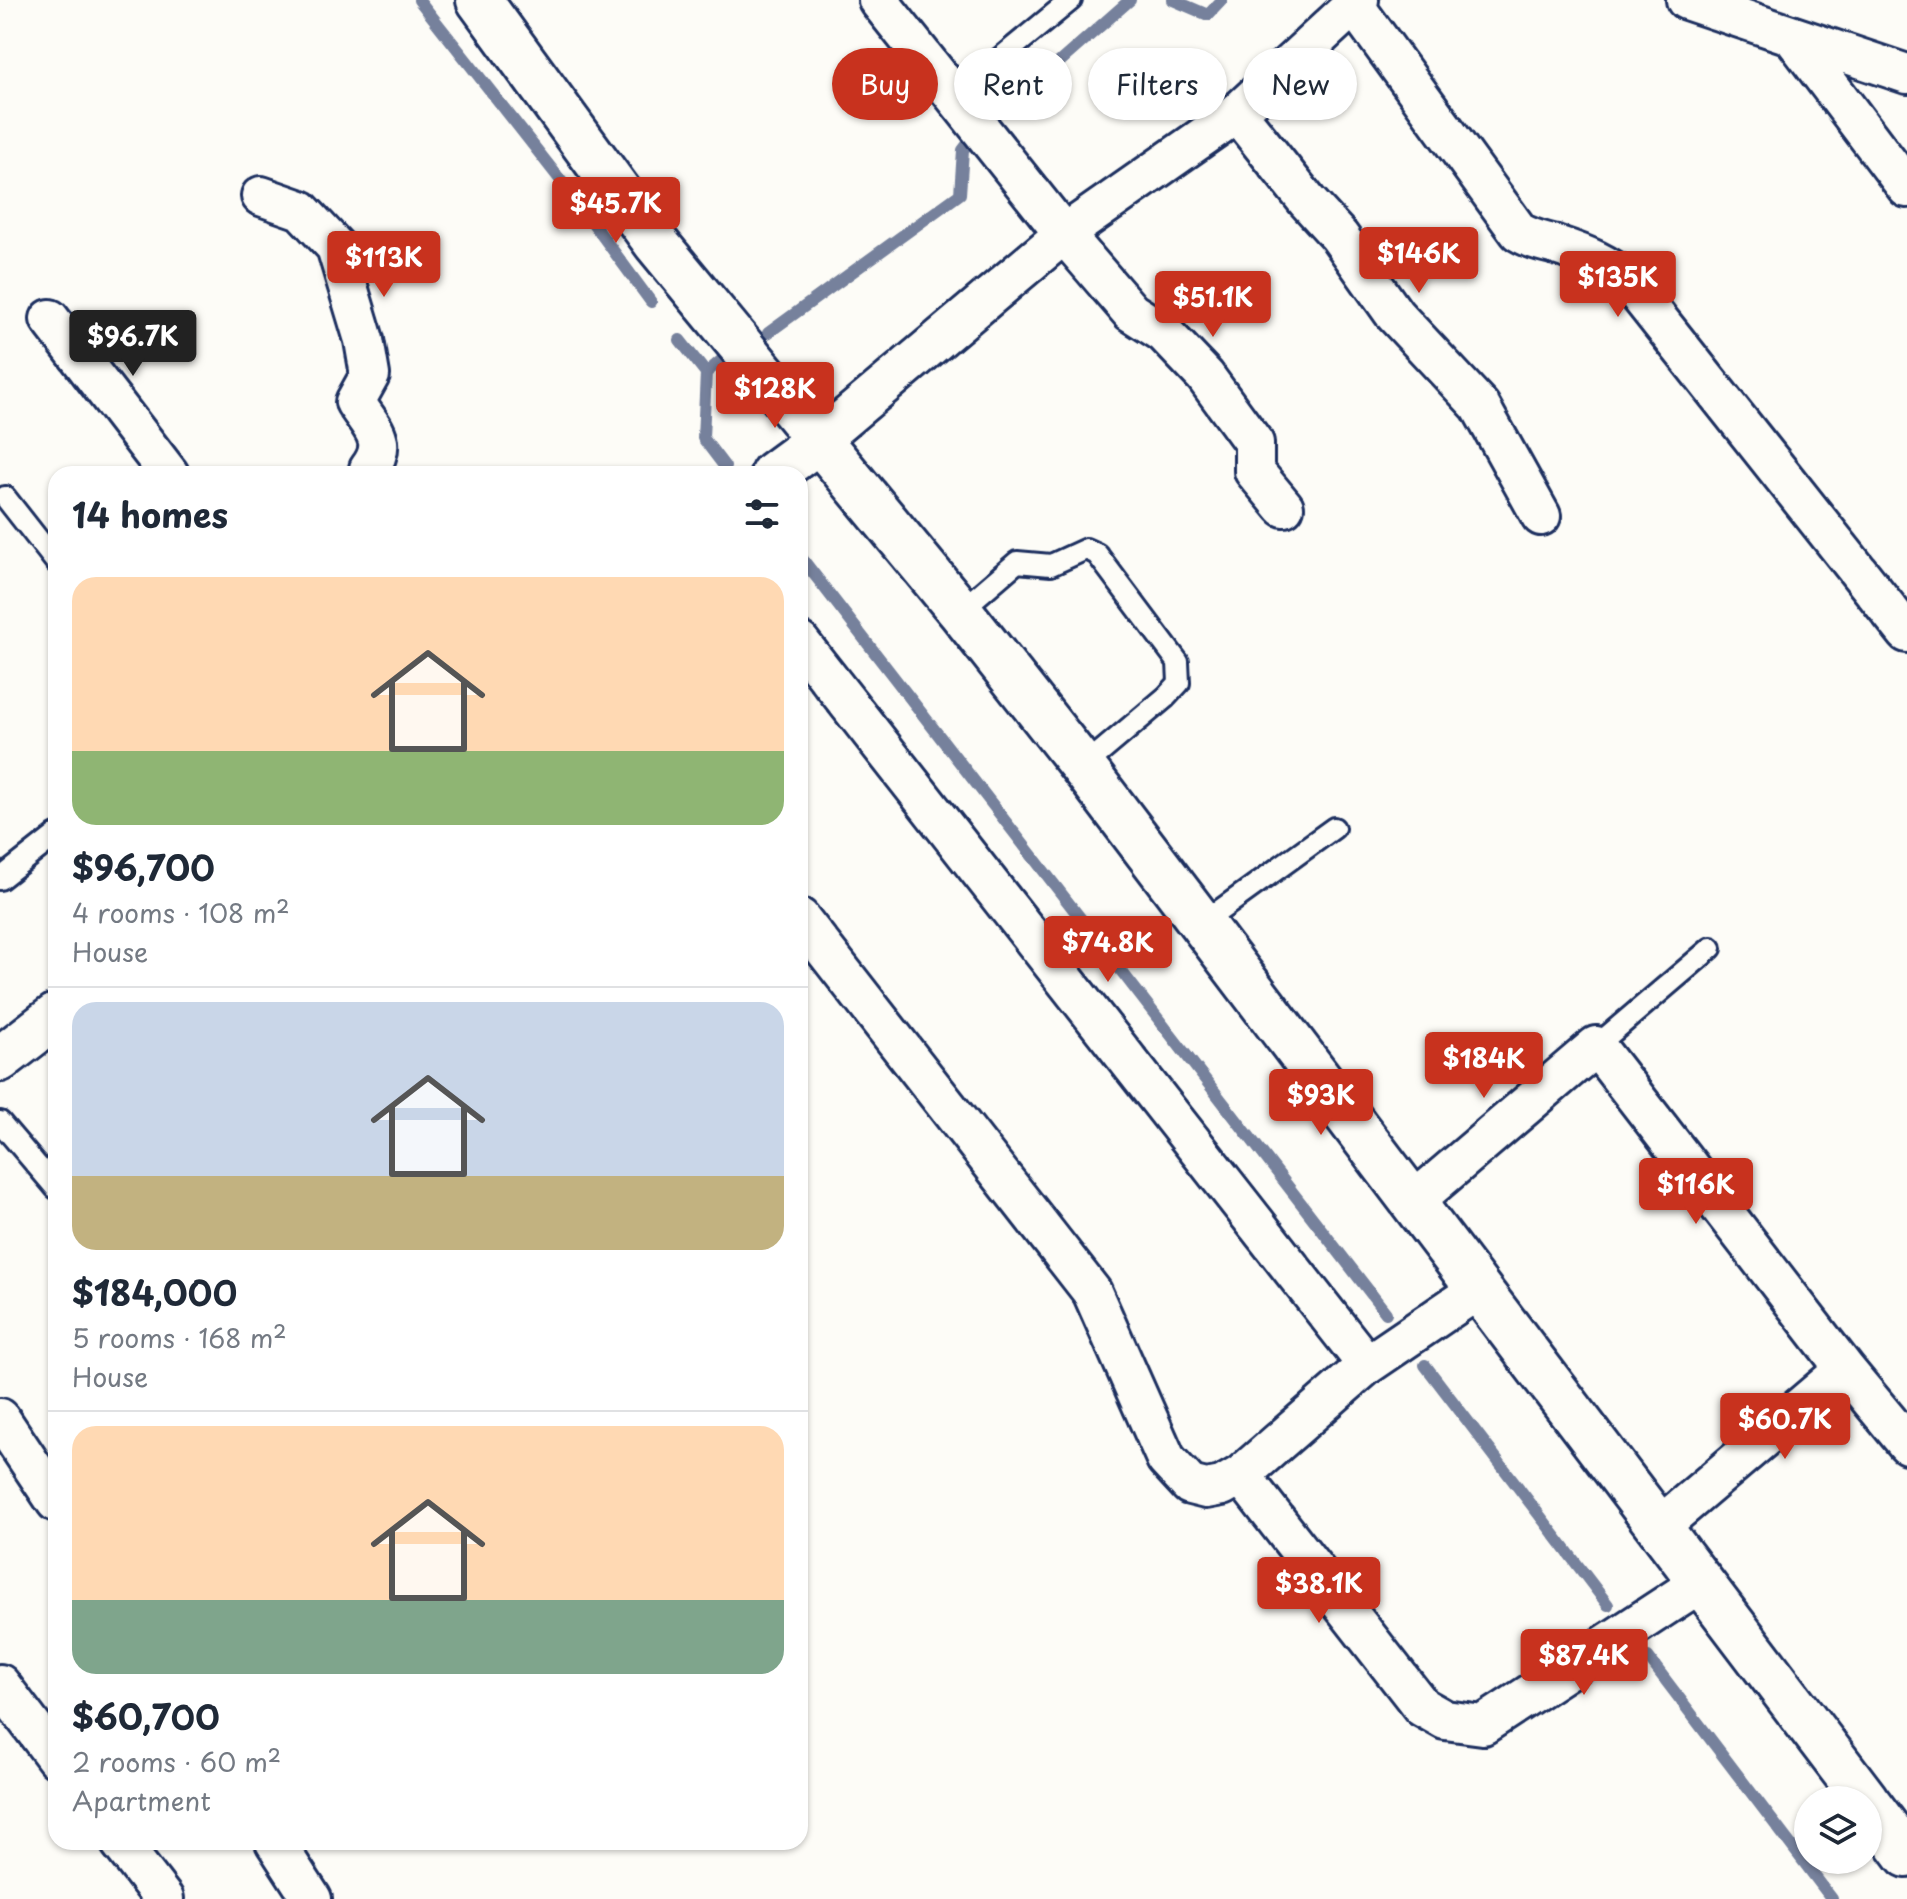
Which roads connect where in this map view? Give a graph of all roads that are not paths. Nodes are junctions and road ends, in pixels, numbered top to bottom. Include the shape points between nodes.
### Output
1 (479, 0) edge
2 (878, 0) edge
3 (1071, 0) edge
4 (1686, 0) edge
5 (1355, 2) edge
6 (1793, 37) junction
7 (1012, 48) edge
8 (1907, 74) edge
9 (954, 96) edge
10 (1237, 113) junction
11 (973, 120) edge
12 (1907, 188) edge
13 (261, 196) dead end
14 (1064, 234) junction
15 (50, 319) dead end
16 (818, 441) junction
17 (163, 466) edge
18 (371, 466) edge
19 (784, 466) edge
20 (5, 497) dead end
21 (1284, 507) dead end
22 (1541, 516) dead end
23 (48, 552) edge
24 (960, 611) junction
25 (1907, 633) edge
26 (808, 652) edge
27 (1083, 767) junction
28 (1334, 828) dead end
29 (48, 841) edge
30 (0, 879) edge
31 (1201, 924) junction
32 (808, 928) edge
33 (1711, 948) dead end
34 (48, 1022) edge
35 (1596, 1046) junction
36 (0, 1059) edge
37 (0, 1122) edge
38 (48, 1179) edge
39 (1413, 1202) junction
40 (1479, 1289) junction
41 (1367, 1365) junction
42 (1845, 1369) junction
43 (0, 1418) edge
44 (1907, 1444) edge
45 (1241, 1475) junction
46 (48, 1490) edge
47 (1659, 1527) junction
48 (1700, 1583) junction
49 (0, 1684) edge
50 (48, 1747) edge
51 (1855, 1786) edge
52 (1882, 1822) edge
53 (126, 1850) edge
54 (280, 1850) edge
55 (1907, 1855) edge
56 (164, 1899) edge
57 (312, 1899) edge

1 - 16 street via 656,243
2 - 9 street
3 - 7 lane
4 - 6 street
5 - 10 street
5 - 25 street via 1519,232 1608,266 1631,285
6 - 8 street
6 - 12 street
10 - 14 street
10 - 22 street via 1339,236 1395,315 1480,406
11 - 14 street
13 - 18 street via 301,210 336,247 370,375 355,402 380,442
14 - 16 street
14 - 21 street via 1131,312 1164,333 1205,376 1254,443 1254,471
15 - 17 street
16 - 19 street
16 - 24 street
20 - 23 lane
24 - 27 street
24 - 27 lane via 1017,562 1051,565 1086,549 1097,554 1178,662 1179,683
26 - 41 street
27 - 31 street
28 - 31 lane
29 - 30 lane
31 - 39 street
32 - 45 street via 1092,1292 1166,1459 1190,1485 1206,1489
33 - 35 lane
34 - 36 street
35 - 39 street
35 - 42 street
37 - 38 lane
39 - 40 street
40 - 41 street
40 - 47 street
41 - 45 street
42 - 44 street
42 - 47 street
43 - 46 street
45 - 48 street via 1422,1707 1445,1720 1483,1725
47 - 48 street
48 - 51 street
49 - 50 street
52 - 55 street
53 - 56 street
54 - 57 street

